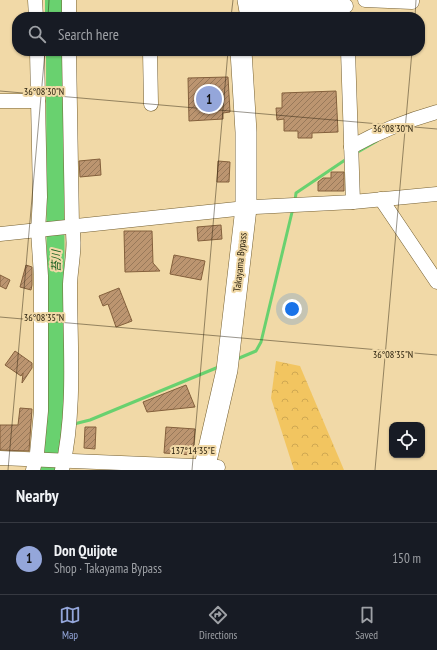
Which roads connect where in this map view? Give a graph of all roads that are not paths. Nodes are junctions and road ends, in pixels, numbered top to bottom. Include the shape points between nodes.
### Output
1 (36, 0) edge
2 (69, 0) edge
3 (236, 0) edge
4 (365, 0) edge
5 (412, 0) edge
6 (252, 8) edge
7 (346, 8) edge
8 (36, 12) edge
9 (69, 12) edge
10 (237, 12) edge
11 (36, 56) edge
12 (69, 56) edge
13 (150, 56) edge
14 (241, 56) edge
15 (254, 56) edge
16 (348, 56) edge
17 (0, 101) edge
18 (38, 101) junction
19 (151, 104) dead end
20 (437, 112) edge
21 (351, 154) junction
22 (437, 194) edge
23 (381, 199) junction
24 (353, 202) junction
25 (250, 208) junction
26 (70, 227) junction
27 (40, 230) junction
28 (0, 234) edge
29 (437, 282) edge
30 (0, 458) edge
31 (36, 463) edge
32 (63, 464) edge
33 (211, 468) edge

1 - 8 street
2 - 9 street
3 - 10 highway
4 - 5 street
6 - 7 street
11 - 18 street
12 - 26 street
13 - 19 street
14 - 25 highway, Takayama Bypass
15 - 25 highway, Takayama Bypass via 258,119
16 - 21 street
17 - 18 street
18 - 27 street
20 - 21 street via 381,130
21 - 24 street
22 - 23 street
23 - 24 street
23 - 29 street
24 - 25 street
25 - 26 street
25 - 33 highway, Takayama Bypass via 234,360
26 - 27 street
26 - 32 street via 74,245 70,280 68,423
27 - 28 street
27 - 31 street via 41,411
30 - 31 street
31 - 32 street
32 - 33 street

